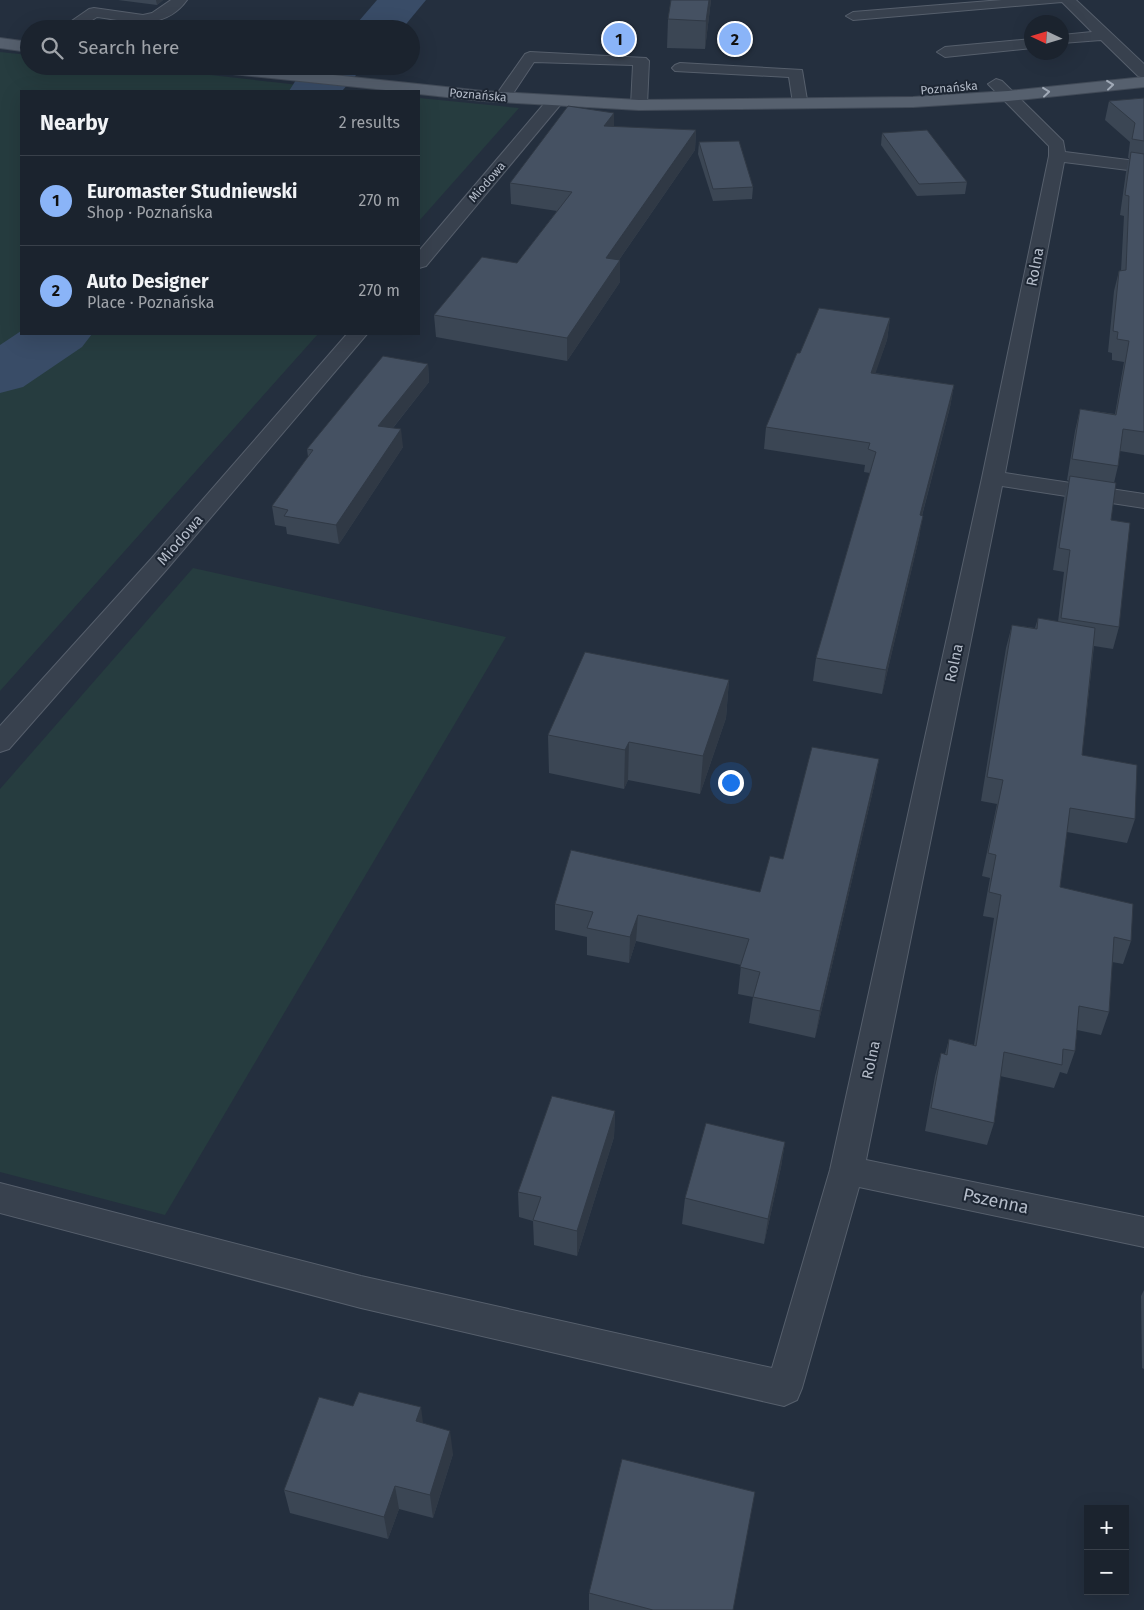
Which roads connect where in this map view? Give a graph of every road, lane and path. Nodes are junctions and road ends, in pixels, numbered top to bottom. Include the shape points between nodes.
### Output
1 (180, 0) edge
2 (1057, 0) edge
3 (1068, 0) edge
4 (853, 16) dead end
5 (81, 20) edge
6 (143, 20) edge
7 (143, 20) edge
8 (1104, 35) junction
9 (1069, 38) edge
10 (1024, 43) edge
11 (0, 44) edge
12 (20, 46) edge
13 (945, 52) dead end
14 (680, 68) dead end
15 (1143, 73) edge
16 (280, 75) edge
17 (419, 90) edge
18 (420, 90) edge
19 (1002, 90) junction
20 (502, 98) junction
21 (799, 100) junction
22 (555, 102) junction
23 (639, 105) junction
24 (753, 105) junction
25 (1057, 156) junction
26 (1144, 167) edge
27 (420, 261) edge
28 (356, 335) edge
29 (993, 478) junction
30 (1144, 501) edge
31 (0, 743) edge
32 (847, 1170) junction
33 (0, 1198) edge
34 (1144, 1232) edge

1 - 7 street via 156,17
2 - 4 street
3 - 8 street
5 - 6 street via 94,12
8 - 9 street
8 - 15 street
10 - 13 street
11 - 12 main road
14 - 21 street via 796,73
15 - 19 main road, Poznańska
16 - 17 main road, Poznańska
18 - 20 main road, Poznańska
19 - 21 main road, Poznańska
19 - 24 main road, Poznańska via 913,102
19 - 25 street via 1057,145
20 - 22 main road, Poznańska
20 - 23 street via 530,57 641,61
21 - 24 main road, Poznańska
22 - 23 main road, Poznańska
22 - 27 street, Miodowa
23 - 24 main road, Poznańska
25 - 26 street
25 - 29 street, Rolna
28 - 31 street, Miodowa
29 - 30 street
29 - 32 street, Rolna
32 - 33 street, Rolna via 784,1388 361,1292
32 - 34 street, Pszenna

